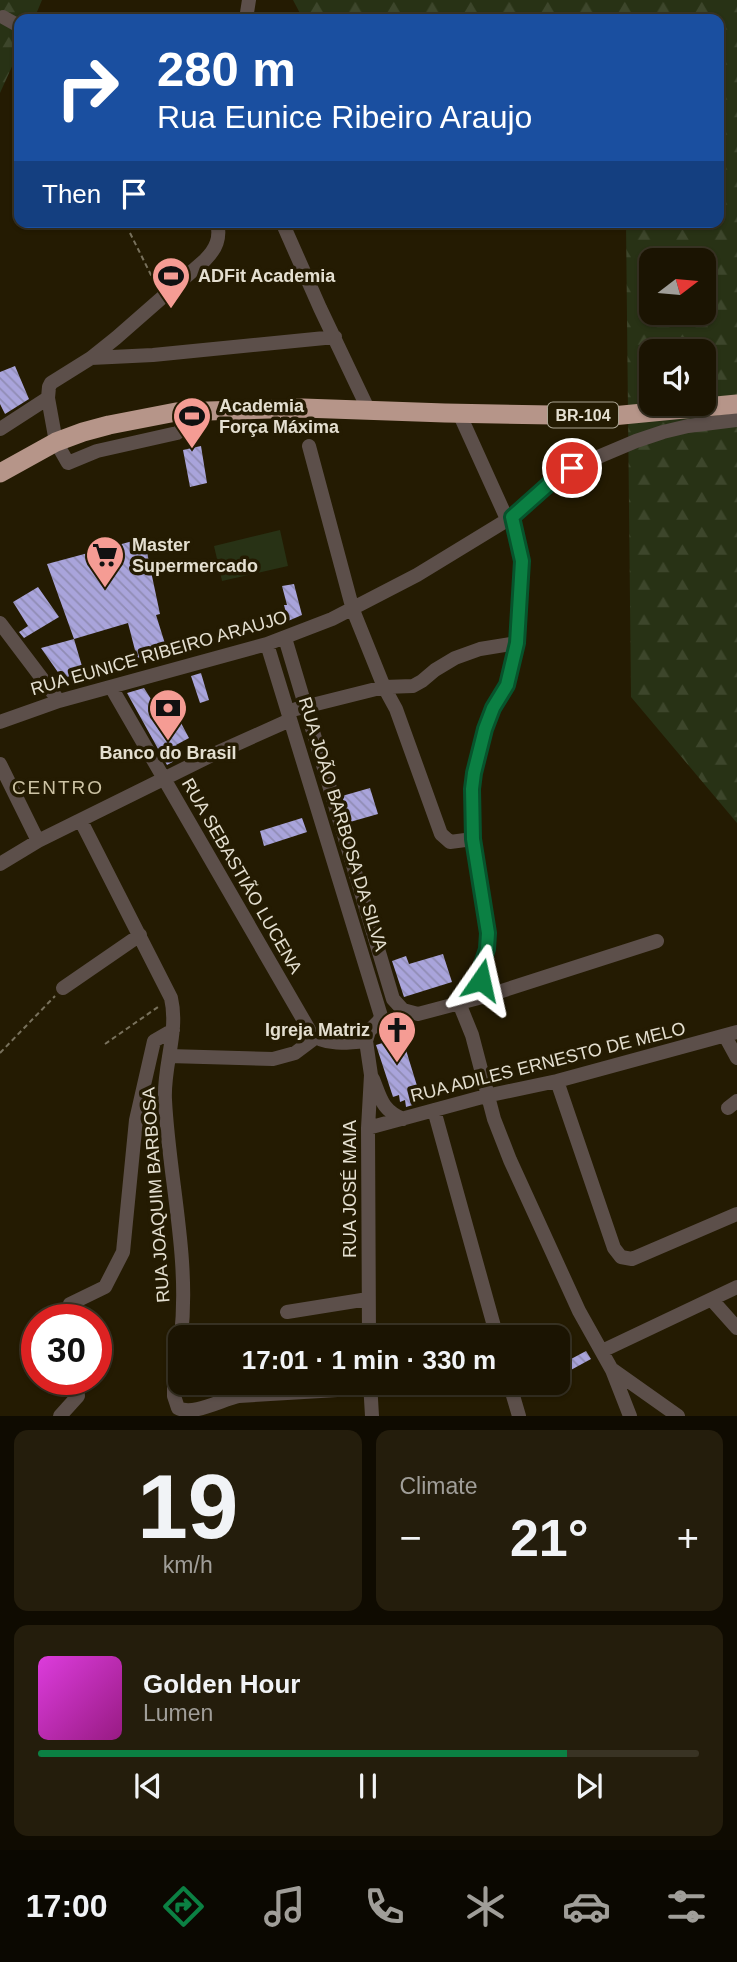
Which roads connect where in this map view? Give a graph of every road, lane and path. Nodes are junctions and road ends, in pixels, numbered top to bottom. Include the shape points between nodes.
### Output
1 (3, 17) dead end
2 (14, 23) edge
3 (218, 228) edge
4 (285, 228) edge
5 (130, 233) dead end
6 (162, 297) junction
7 (335, 337) junction
8 (91, 358) junction
9 (48, 398) junction
10 (737, 404) edge
11 (209, 411) junction
12 (369, 411) junction
13 (459, 413) junction
14 (737, 420) edge
15 (109, 425) junction
16 (0, 429) edge
17 (56, 442) junction
18 (309, 446) dead end
19 (113, 447) junction
20 (2, 468) edge
21 (509, 518) junction
22 (353, 610) junction
23 (0, 623) edge
24 (285, 638) junction
25 (517, 643) junction
26 (267, 644) junction
27 (111, 687) junction
28 (384, 687) junction
29 (59, 701) junction
30 (305, 706) junction
31 (289, 716) junction
32 (0, 722) edge
33 (0, 764) edge
34 (165, 779) junction
35 (81, 821) junction
36 (473, 839) junction
37 (37, 841) junction
38 (0, 864) edge
39 (140, 935) junction
40 (657, 941) dead end
41 (63, 988) joint
42 (486, 996) junction
43 (171, 998) junction
44 (459, 1003) junction
45 (173, 1030) junction
46 (731, 1034) edge
47 (315, 1038) junction
48 (366, 1041) junction
49 (105, 1044) dead end
50 (0, 1053) edge
51 (169, 1056) junction
52 (737, 1058) edge
53 (371, 1075) junction
54 (557, 1081) junction
55 (486, 1096) junction
56 (434, 1110) junction
57 (403, 1119) junction
58 (368, 1128) junction
59 (737, 1214) edge
60 (737, 1287) edge
61 (368, 1299) junction
62 (712, 1300) junction
63 (70, 1304) edge
64 (287, 1312) dead end
65 (182, 1325) edge
66 (369, 1325) edge
67 (494, 1325) edge
68 (737, 1328) edge
69 (602, 1351) junction
70 (612, 1370) junction
71 (78, 1395) edge
72 (174, 1395) edge
73 (252, 1395) edge
74 (371, 1395) edge
75 (513, 1395) edge
76 (60, 1416) edge
77 (372, 1416) edge
78 (519, 1416) edge
79 (630, 1416) edge
80 (678, 1416) edge

1 - 2 street
3 - 6 street via 212,253
4 - 7 street
5 - 6 path
6 - 8 street
7 - 8 street
7 - 12 street
8 - 9 street via 51,383
9 - 16 street
9 - 17 street
10 - 13 highway, BR-104 via 612,416
11 - 12 highway, BR-104
11 - 15 highway, BR-104 via 176,412
11 - 19 street via 177,433
12 - 13 highway, BR-104
13 - 21 street
14 - 21 street, RUA EUNICE RIBEIRO ARAUJO via 688,426 636,440 572,468
15 - 17 highway, BR-104
15 - 19 street
17 - 19 street via 68,463
17 - 20 highway, BR-104
18 - 22 street
21 - 22 street, RUA EUNICE RIBEIRO ARAUJO
21 - 25 street via 522,561
22 - 24 street, RUA EUNICE RIBEIRO ARAUJO
22 - 28 street
23 - 29 street
24 - 26 street, RUA EUNICE RIBEIRO ARAUJO
24 - 30 street, RUA JOÃO BARBOSA DA SILVA
25 - 28 street via 455,658 413,686
25 - 36 street via 507,685 489,718 474,773
26 - 27 street, RUA EUNICE RIBEIRO ARAUJO
26 - 31 street, RUA JOÃO BARBOSA DA SILVA
27 - 29 street, RUA EUNICE RIBEIRO ARAUJO
27 - 34 street, RUA SEBASTIÃO LUCENA
28 - 30 street
28 - 36 street via 442,835 450,842
29 - 32 street, RUA EUNICE RIBEIRO ARAUJO
30 - 31 street
30 - 44 street, RUA JOÃO BARBOSA DA SILVA via 393,999 403,1010 418,1014
31 - 34 street
31 - 48 street, RUA JOÃO BARBOSA DA SILVA via 381,1016
33 - 37 street
34 - 35 street
34 - 47 street, RUA SEBASTIÃO LUCENA
35 - 37 street
35 - 39 street, RUA JOAQUIM BARBOSA
36 - 42 street via 488,933 480,970
37 - 38 street
39 - 41 street
39 - 43 street, RUA JOAQUIM BARBOSA
40 - 42 street
41 - 50 path
42 - 44 street
43 - 45 street, RUA JOAQUIM BARBOSA
43 - 49 path
44 - 55 street via 472,1035
45 - 51 street, RUA JOAQUIM BARBOSA
45 - 63 street via 154,1041 136,1120 123,1252 106,1287
46 - 52 street
46 - 54 street, RUA ADILES ERNESTO DE MELO
47 - 48 street
47 - 51 street via 295,1053 273,1059
48 - 53 street, RUA JOSÉ MAIA
51 - 65 street, RUA JOAQUIM BARBOSA via 165,1098 182,1258
53 - 57 street via 385,1108
53 - 58 street, RUA JOSÉ MAIA
54 - 55 street, RUA ADILES ERNESTO DE MELO
54 - 59 street via 614,1248 621,1257 632,1259
55 - 56 street, RUA ADILES ERNESTO DE MELO
55 - 69 street via 526,1197
56 - 57 street, RUA ADILES ERNESTO DE MELO
56 - 67 street
57 - 58 street, RUA ADILES ERNESTO DE MELO
58 - 61 street, RUA JOSÉ MAIA
60 - 62 street
61 - 64 street
61 - 66 street, RUA JOSÉ MAIA
62 - 68 street
62 - 69 street
69 - 70 street
70 - 79 street
70 - 80 street
71 - 76 street
72 - 73 street via 178,1408 192,1413
74 - 77 street
75 - 78 street

